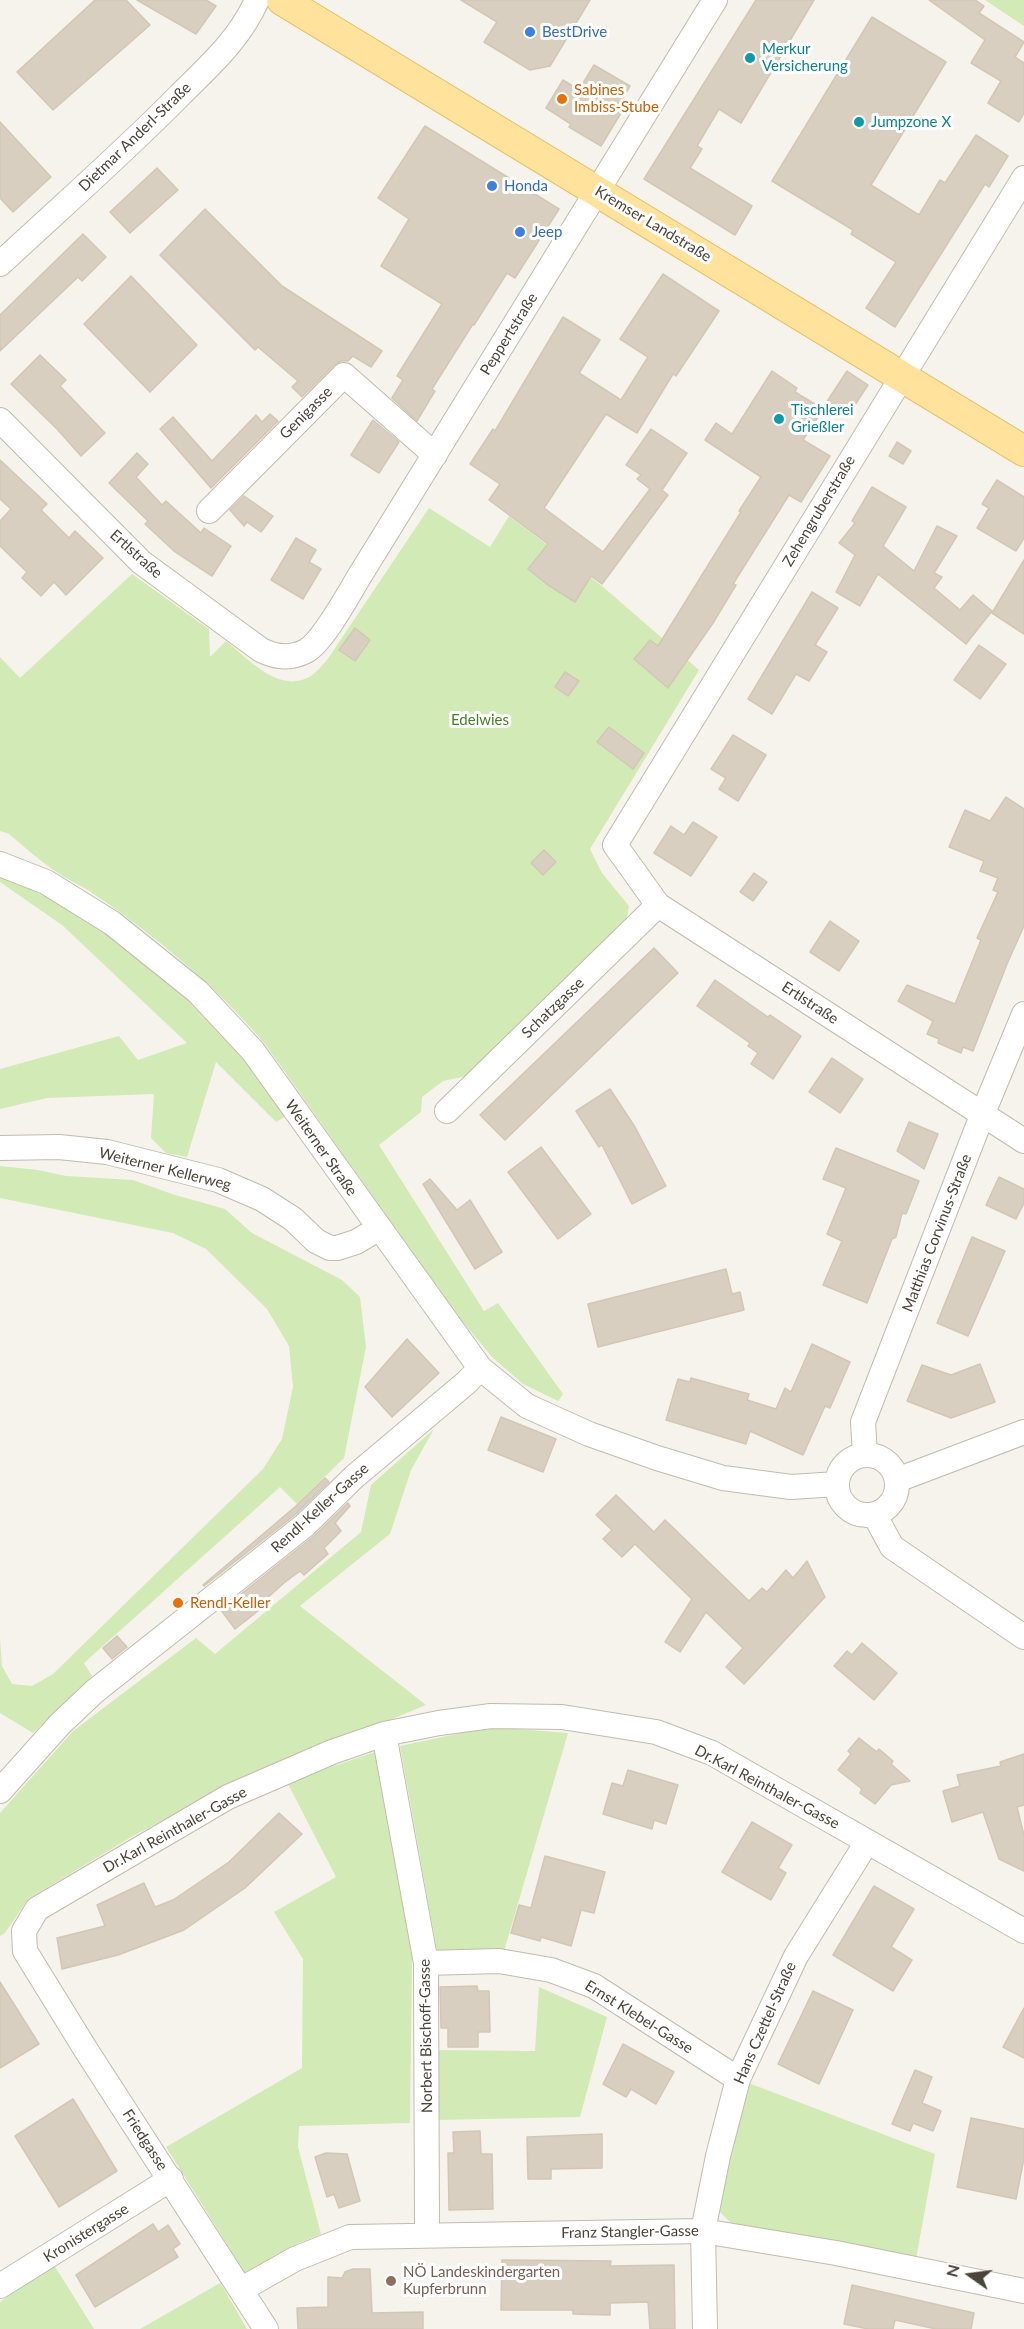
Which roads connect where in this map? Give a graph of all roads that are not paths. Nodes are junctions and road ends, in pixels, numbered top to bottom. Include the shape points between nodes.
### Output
1 (257, 0) edge
2 (282, 0) edge
3 (715, 0) edge
4 (1024, 178) edge
5 (597, 191) junction
6 (0, 264) edge
7 (902, 375) junction
8 (0, 420) edge
9 (1024, 451) edge
10 (435, 455) junction
11 (209, 511) dead end
12 (292, 655) joint
13 (615, 844) joint
14 (0, 864) edge
15 (658, 905) junction
16 (1024, 1014) edge
17 (447, 1111) dead end
18 (983, 1113) junction
19 (1024, 1141) edge
20 (0, 1148) edge
21 (378, 1229) junction
22 (480, 1368) junction
23 (1024, 1432) edge
24 (865, 1455) junction
25 (897, 1480) junction
26 (837, 1484) junction
27 (874, 1514) junction
28 (1024, 1637) edge
29 (384, 1734) junction
30 (0, 1791) edge
31 (867, 1842) junction
32 (1024, 1931) edge
33 (25, 1951) joint
34 (426, 1963) junction
35 (738, 2079) junction
36 (171, 2179) junction
37 (703, 2231) junction
38 (427, 2234) junction
39 (0, 2286) edge
40 (242, 2289) junction
41 (1024, 2291) edge
42 (266, 2329) edge
43 (705, 2329) edge

1 - 6 street, Dietmar Anderl-Straße via 231,44 156,120
2 - 5 main road, Kremser Landstraße
3 - 5 street, Peppertstraße
4 - 7 street, Zehengruberstraße
5 - 7 main road, Kremser Landstraße
5 - 10 street, Peppertstraße
7 - 9 main road, Kremser Landstraße
7 - 13 street, Zehengruberstraße
8 - 12 street, Ertlstraße via 141,562 261,650 274,656
10 - 11 street, Genigasse via 344,375
10 - 12 street, Peppertstraße via 319,639 306,651
13 - 15 street, Ertlstraße
14 - 21 street, Weiterner Straße via 80,901 198,992 253,1051
15 - 17 street, Schatzgasse
15 - 18 street, Ertlstraße
16 - 18 street, Matthias Corvinus-Straße
18 - 19 street, Ertlstraße
18 - 24 street, Matthias Corvinus-Straße via 863,1422
20 - 21 street, Weiterner Kellerweg via 59,1147 107,1152 218,1180 262,1199 330,1248 356,1242
21 - 22 street, Weiterner Straße
22 - 26 street, Weiterner Straße via 527,1406 625,1447 723,1478 790,1487
22 - 30 street, Rendl-Keller-Gasse via 354,1477 305,1525 95,1691
23 - 25 street
24 - 25 street via 889,1464
24 - 26 street via 845,1464
25 - 27 street via 892,1502
26 - 27 street via 848,1508
27 - 28 street via 892,1547
29 - 31 street, Dr.Karl Reinthaler-Gasse via 491,1716 562,1717 656,1732 712,1754
29 - 33 street, Dr.Karl Reinthaler-Gasse via 228,1797 37,1909 24,1931
29 - 34 street, Norbert Bischoff-Gasse
31 - 32 street, Dr.Karl Reinthaler-Gasse
31 - 35 street, Hans Czettel-Straße via 796,1956
33 - 36 street, Friedgasse
34 - 35 street, Ernst Klebel-Gasse via 499,1961 551,1970 594,1986
34 - 38 street, Norbert Bischoff-Gasse
35 - 37 street, Hans Czettel-Straße
36 - 39 street, Kronistergasse
36 - 40 street, Friedgasse
37 - 38 street, Franz Stangler-Gasse
37 - 41 street, Franz Stangler-Gasse
37 - 43 street, Hans Czettel-Straße
38 - 40 street, Franz Stangler-Gasse via 350,2237 295,2259
40 - 42 street, Friedgasse

